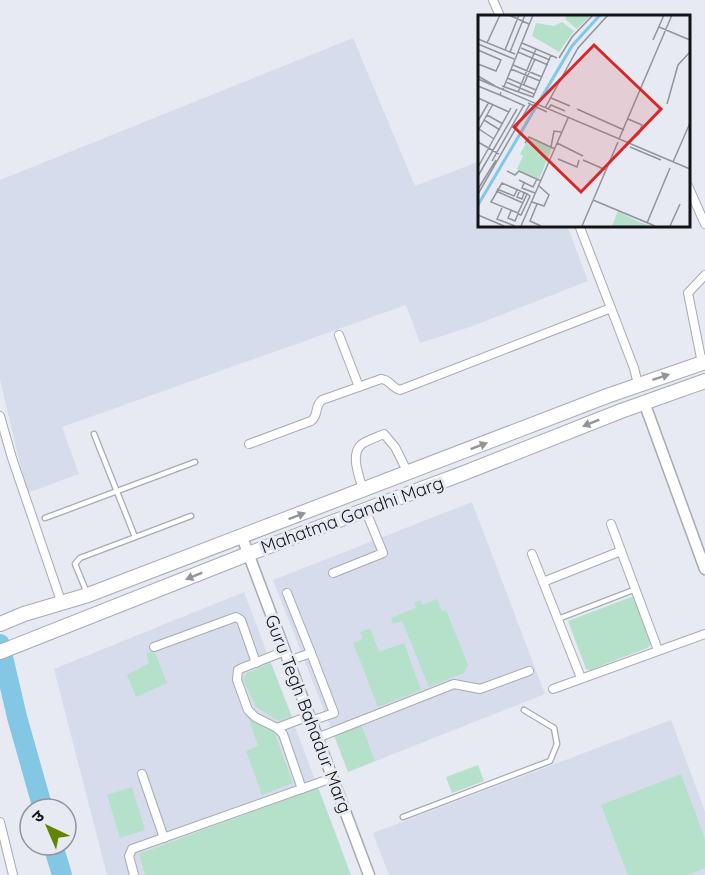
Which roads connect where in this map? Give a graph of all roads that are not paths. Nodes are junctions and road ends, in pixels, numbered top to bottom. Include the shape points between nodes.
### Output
1 (493, 0) edge
2 (500, 15) edge
3 (690, 190) edge
4 (705, 224) edge
5 (579, 226) edge
6 (705, 275) edge
7 (611, 308) junction
8 (339, 335) dead end
9 (704, 363) edge
10 (705, 381) edge
11 (638, 384) junction
12 (359, 387) junction
13 (644, 402) junction
14 (0, 416) edge
15 (94, 434) dead end
16 (249, 444) dead end
17 (195, 462) dead end
18 (408, 473) junction
19 (363, 490) junction
20 (117, 492) junction
21 (365, 509) junction
22 (190, 516) dead end
23 (45, 518) dead end
24 (611, 524) dead end
25 (135, 537) junction
26 (242, 537) junction
27 (621, 551) junction
28 (248, 554) junction
29 (532, 554) dead end
30 (705, 569) edge
31 (333, 573) dead end
32 (543, 582) junction
33 (636, 589) junction
34 (287, 593) dead end
35 (88, 595) junction
36 (62, 604) junction
37 (40, 610) junction
38 (558, 619) junction
39 (0, 624) edge
40 (705, 634) edge
41 (43, 636) junction
42 (154, 648) dead end
43 (658, 650) junction
44 (0, 652) edge
45 (311, 652) junction
46 (286, 656) junction
47 (256, 663) junction
48 (530, 671) dead end
49 (581, 678) junction
50 (553, 689) dead end
51 (524, 710) dead end
52 (310, 719) junction
53 (278, 728) junction
54 (317, 738) junction
55 (142, 774) dead end
56 (332, 778) junction
57 (302, 789) junction
58 (403, 817) dead end
59 (0, 822) edge
60 (164, 838) junction
61 (13, 875) edge
62 (134, 875) edge
63 (369, 875) edge

1 - 2 street
3 - 4 street
5 - 7 street
6 - 9 street via 688,292
7 - 11 street
7 - 12 street via 400,390 384,379
8 - 12 street
11 -> 9 main road, Mahatma Gandhi Marg
10 - 13 main road, Mahatma Gandhi Marg
18 -> 11 main road, Mahatma Gandhi Marg
12 - 16 street via 320,402 311,421
13 -> 21 main road, Mahatma Gandhi Marg
13 - 30 street
14 - 36 street
15 - 20 lane
17 - 20 lane
18 - 19 main road, Mahatma Gandhi Marg
18 - 19 street via 384,434 361,445 356,452
26 -> 19 main road, Mahatma Gandhi Marg
20 - 23 lane
20 - 25 lane
21 - 28 main road, Mahatma Gandhi Marg
21 - 31 street via 383,553
22 - 25 lane
24 - 27 street
25 - 35 lane via 80,558 75,564
26 - 28 street, Guru Tegh Bahadur Marg
26 - 35 main road, Mahatma Gandhi Marg
27 - 32 street
27 - 33 street
28 -> 41 main road, Mahatma Gandhi Marg
28 - 46 street, Guru Tegh Bahadur Marg
29 - 32 street
32 - 38 street
33 - 38 lane
33 - 43 street
34 - 45 street
35 - 36 main road, Mahatma Gandhi Marg
36 - 37 main road, Mahatma Gandhi Marg
37 - 39 main road, Mahatma Gandhi Marg
37 - 41 main road
38 - 49 street
40 - 43 street
41 - 44 main road, Mahatma Gandhi Marg
42 - 47 street via 236,617
43 - 49 street
45 - 46 street
45 - 52 street via 334,712
46 - 47 street
46 - 52 street, Guru Tegh Bahadur Marg
47 - 53 street via 238,670 237,680 248,710
48 - 54 street via 480,689 454,684
49 - 50 street
51 - 58 lane via 554,728 557,744 550,761
52 - 53 street
52 - 54 street, Guru Tegh Bahadur Marg
53 - 57 street
54 - 56 street, Guru Tegh Bahadur Marg
55 - 60 street
56 - 57 street
56 - 63 street, Guru Tegh Bahadur Marg
57 - 60 street
59 - 61 street
60 - 62 street via 132,849 129,856

